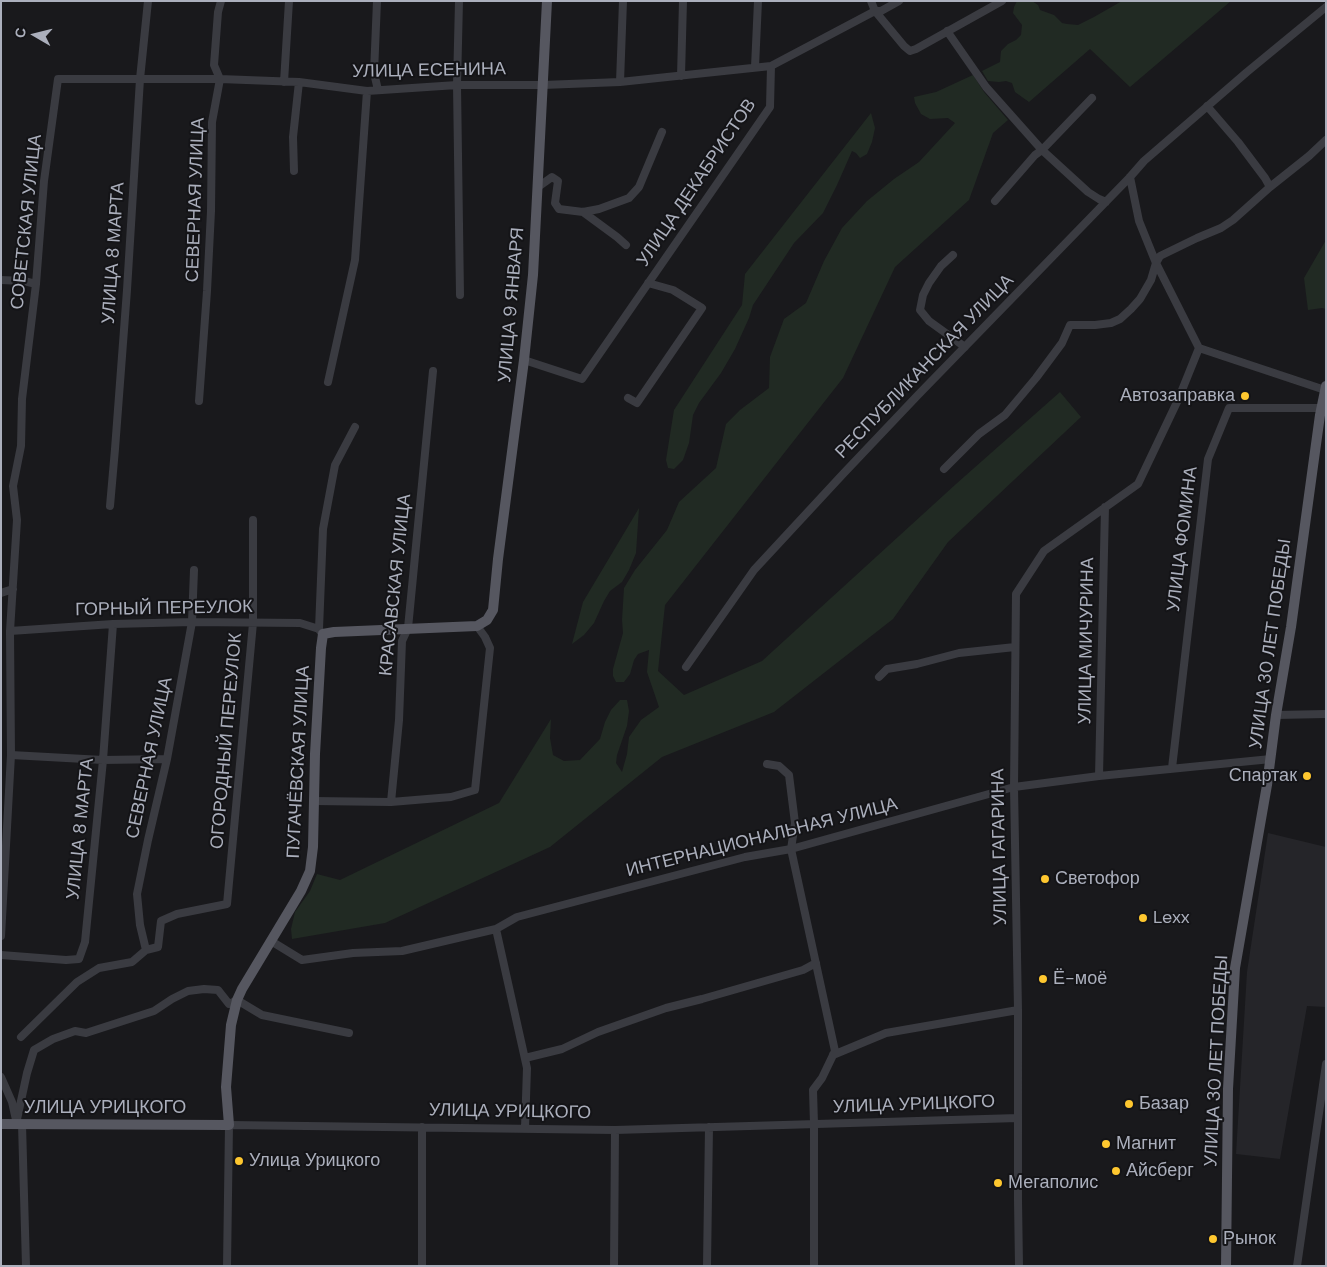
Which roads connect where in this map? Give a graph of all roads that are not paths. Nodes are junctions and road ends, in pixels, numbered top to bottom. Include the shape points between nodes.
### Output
1 (148, 1) edge
2 (221, 1) edge
3 (289, 1) edge
4 (377, 1) edge
5 (459, 1) edge
6 (548, 1) edge
7 (623, 1) edge
8 (684, 1) edge
9 (758, 1) edge
10 (871, 1) edge
11 (899, 1) edge
12 (1002, 1) edge
13 (1326, 7) edge
14 (875, 11) junction
15 (947, 31) junction
16 (770, 66) junction
17 (755, 67) junction
18 (681, 76) junction
19 (58, 79) joint
20 (140, 79) junction
21 (220, 79) junction
22 (284, 82) junction
23 (299, 82) junction
24 (620, 82) junction
25 (457, 85) junction
26 (543, 85) junction
27 (378, 90) junction
28 (367, 91) junction
29 (1092, 98) dead end
30 (1207, 106) junction
31 (662, 132) dead end
32 (1326, 140) edge
33 (1042, 150) junction
34 (294, 171) dead end
35 (1130, 177) junction
36 (538, 187) junction
37 (1270, 187) junction
38 (994, 201) dead end
39 (1106, 202) junction
40 (583, 212) junction
41 (626, 245) dead end
42 (953, 255) dead end
43 (1156, 263) junction
44 (1, 280) edge
45 (36, 284) junction
46 (648, 284) junction
47 (460, 294) dead end
48 (965, 347) junction
49 (1199, 348) junction
50 (524, 360) junction
51 (433, 371) dead end
52 (328, 382) dead end
53 (1325, 388) edge
54 (628, 398) dead end
55 (198, 402) dead end
56 (1322, 412) edge
57 (355, 427) dead end
58 (944, 469) dead end
59 (110, 506) dead end
60 (1105, 507) junction
61 (253, 520) dead end
62 (194, 570) dead end
63 (12, 589) junction
64 (1, 593) edge
65 (192, 622) junction
66 (253, 623) junction
67 (113, 624) junction
68 (477, 626) junction
69 (408, 628) junction
70 (10, 631) junction
71 (321, 631) junction
72 (1015, 647) junction
73 (686, 667) dead end
74 (879, 677) dead end
75 (1326, 714) edge
76 (1276, 716) junction
77 (11, 755) junction
78 (167, 759) junction
79 (1271, 759) junction
80 (104, 760) junction
81 (767, 764) dead end
82 (1172, 768) junction
83 (1099, 776) junction
84 (1, 780) edge
85 (10, 780) junction
86 (1014, 787) junction
87 (314, 801) junction
88 (390, 802) junction
89 (791, 849) junction
90 (496, 929) junction
91 (1, 936) edge
92 (271, 941) junction
93 (146, 950) junction
94 (1, 955) edge
95 (816, 963) junction
96 (237, 1000) junction
97 (1018, 1010) junction
98 (349, 1033) dead end
99 (21, 1037) dead end
100 (833, 1055) junction
101 (525, 1058) junction
102 (1326, 1064) edge
103 (1, 1077) edge
104 (1323, 1108) edge
105 (1018, 1118) junction
106 (1, 1124) edge
107 (20, 1124) junction
108 (814, 1124) junction
109 (229, 1125) junction
110 (709, 1126) junction
111 (422, 1127) junction
112 (525, 1128) junction
113 (615, 1130) junction
114 (707, 1265) edge
115 (26, 1266) edge
116 (227, 1266) edge
117 (422, 1266) edge
118 (614, 1266) edge
119 (814, 1266) edge
120 (1019, 1266) edge
121 (1226, 1266) edge
122 (1297, 1266) edge

1 - 20 street, УЛИЦА 8 МАРТА
2 - 21 street, СЕВЕРНАЯ УЛИЦА via 214,65
3 - 22 street
4 - 27 street via 374,73
5 - 25 street
6 - 26 main road, УЛИЦА 9 ЯНВАРЯ
7 - 24 street
8 - 18 street
9 - 17 street
10 - 14 street
11 - 14 street
12 - 15 street
13 - 30 street, РЕСПУБЛИКАНСКАЯ УЛИЦА
14 - 15 street via 910,51
14 - 16 street
15 - 33 street via 986,87
16 - 17 street, УЛИЦА ЕСЕНИНА
16 - 46 street, УЛИЦА ДЕКАБРИСТОВ via 770,107
17 - 18 street, УЛИЦА ЕСЕНИНА
18 - 24 street, УЛИЦА ЕСЕНИНА
19 - 20 street, УЛИЦА ЕСЕНИНА
19 - 45 street, СОВЕТСКАЯ УЛИЦА via 44,181
20 - 21 street, УЛИЦА ЕСЕНИНА
20 - 59 street, УЛИЦА 8 МАРТА
21 - 22 street, УЛИЦА ЕСЕНИНА
21 - 55 street, СЕВЕРНАЯ УЛИЦА via 212,122 207,291
22 - 23 street, УЛИЦА ЕСЕНИНА
23 - 28 street, УЛИЦА ЕСЕНИНА
23 - 34 street via 293,137
24 - 26 street, УЛИЦА ЕСЕНИНА
25 - 26 street, УЛИЦА ЕСЕНИНА
25 - 27 street, УЛИЦА ЕСЕНИНА
25 - 47 street
26 - 36 main road, УЛИЦА 9 ЯНВАРЯ
27 - 28 street, УЛИЦА ЕСЕНИНА
28 - 52 street via 355,260
29 - 33 street
30 - 35 street, РЕСПУБЛИКАНСКАЯ УЛИЦА
30 - 37 street
31 - 40 street via 639,187 629,198
32 - 37 street
33 - 38 street
33 - 39 street via 1088,192
35 - 39 street, РЕСПУБЛИКАНСКАЯ УЛИЦА
35 - 43 street via 1139,222
36 - 40 street via 552,177 558,181 555,203 559,208
36 - 50 main road, УЛИЦА 9 ЯНВАРЯ
37 - 43 street via 1221,228 1160,256
39 - 48 street, РЕСПУБЛИКАНСКАЯ УЛИЦА
40 - 41 street
42 - 48 street via 929,283 920,310 929,321
43 - 49 street
43 - 58 street via 1151,280 1131,309 1111,323 1070,325 1062,343 1006,415 979,434
44 - 45 street via 24,280
45 - 63 street, СОВЕТСКАЯ УЛИЦА via 22,400 21,446 13,486 17,520
46 - 50 street, УЛИЦА ДЕКАБРИСТОВ via 582,379
46 - 54 street via 673,290 702,308 637,403
48 - 73 street, РЕСПУБЛИКАНСКАЯ УЛИЦА via 754,570
49 - 53 street
49 - 60 street, УЛИЦА ГАГАРИНА via 1138,484
50 - 68 main road, УЛИЦА 9 ЯНВАРЯ via 493,610 487,620
51 - 69 street, КРАСАВСКАЯ УЛИЦА
53 - 56 main road, УЛИЦА 30 ЛЕТ ПОБЕДЫ
56 - 76 main road, УЛИЦА 30 ЛЕТ ПОБЕДЫ
56 - 82 street, УЛИЦА ФОМИНА via 1229,408 1208,459
57 - 71 street, ПУГАЧЁВСКАЯ УЛИЦА via 335,464 323,529
60 - 72 street, УЛИЦА ГАГАРИНА via 1044,552 1016,594
60 - 83 street, УЛИЦА МИЧУРИНА
61 - 66 street, ОГОРОДНЫЙ ПЕРЕУЛОК
62 - 65 street, СЕВЕРНАЯ УЛИЦА
63 - 64 street
63 - 70 street, СОВЕТСКАЯ УЛИЦА
65 - 66 street, ГОРНЫЙ ПЕРЕУЛОК
65 - 67 street, ГОРНЫЙ ПЕРЕУЛОК
65 - 78 street, СЕВЕРНАЯ УЛИЦА
66 - 71 street, ГОРНЫЙ ПЕРЕУЛОК via 300,623
66 - 93 street, ОГОРОДНЫЙ ПЕРЕУЛОК via 227,904 177,914 161,921 158,947
67 - 70 street, ГОРНЫЙ ПЕРЕУЛОК
67 - 80 street, УЛИЦА 8 МАРТА
68 - 69 main road, ГОРНЫЙ ПЕРЕУЛОК
68 - 88 street via 490,648 475,790 451,796
69 - 71 main road, ГОРНЫЙ ПЕРЕУЛОК
69 - 88 street, КРАСАВСКАЯ УЛИЦА via 402,640 399,720
70 - 77 street, СОВЕТСКАЯ УЛИЦА
71 - 87 main road, ПУГАЧЁВСКАЯ УЛИЦА
72 - 74 street via 959,653 887,669
72 - 86 street, УЛИЦА ГАГАРИНА
75 - 76 street
76 - 79 main road, УЛИЦА 30 ЛЕТ ПОБЕДЫ
77 - 80 street
77 - 85 street, СОВЕТСКАЯ УЛИЦА
78 - 80 street
78 - 93 street, СЕВЕРНАЯ УЛИЦА via 138,894
79 - 82 street, ИНТЕРНАЦИОНАЛЬНАЯ УЛИЦА
79 - 121 main road, УЛИЦА 30 ЛЕТ ПОБЕДЫ via 1235,968 1228,1089
80 - 94 street, УЛИЦА 8 МАРТА via 85,942 79,959
81 - 89 street via 779,766 789,775 795,823
82 - 83 street, ИНТЕРНАЦИОНАЛЬНАЯ УЛИЦА
83 - 86 street, ИНТЕРНАЦИОНАЛЬНАЯ УЛИЦА
84 - 85 street
85 - 91 street, СОВЕТСКАЯ УЛИЦА
86 - 89 street, ИНТЕРНАЦИОНАЛЬНАЯ УЛИЦА
86 - 97 street, УЛИЦА ГАГАРИНА
87 - 88 street
87 - 92 main road, ПУГАЧЁВСКАЯ УЛИЦА via 310,871
89 - 90 street, ИНТЕРНАЦИОНАЛЬНАЯ УЛИЦА via 745,857 517,917
89 - 95 street
90 - 92 street, ИНТЕРНАЦИОНАЛЬНАЯ УЛИЦА via 402,951 302,960
90 - 101 street
92 - 96 main road, ПУГАЧЁВСКАЯ УЛИЦА
93 - 99 street via 132,962 99,968 77,982
95 - 100 street via 835,1051
95 - 101 street via 666,1008 598,1032 562,1049
96 - 98 street via 262,1015
96 - 107 street via 229,1004 218,990 188,991 154,1011 86,1033 75,1031 34,1050 27,1073
96 - 109 main road, ПУГАЧЁВСКАЯ УЛИЦА via 231,1025 226,1087
97 - 100 street via 886,1032
97 - 105 street, УЛИЦА ГАГАРИНА
100 - 108 street via 813,1090
101 - 112 street
102 - 104 street
103 - 107 street
104 - 122 street
105 - 108 street, УЛИЦА УРИЦКОГО
105 - 120 street, УЛИЦА ГАГАРИНА
106 - 107 main road, УЛИЦА УРИЦКОГО
107 - 109 main road, УЛИЦА УРИЦКОГО
107 - 115 street
108 - 110 street, УЛИЦА УРИЦКОГО
108 - 119 street
109 - 111 street, УЛИЦА УРИЦКОГО
109 - 116 street, ПУГАЧЁВСКАЯ УЛИЦА
110 - 113 street, УЛИЦА УРИЦКОГО
110 - 114 street
111 - 112 street, УЛИЦА УРИЦКОГО
111 - 117 street
112 - 113 street, УЛИЦА УРИЦКОГО
113 - 118 street

